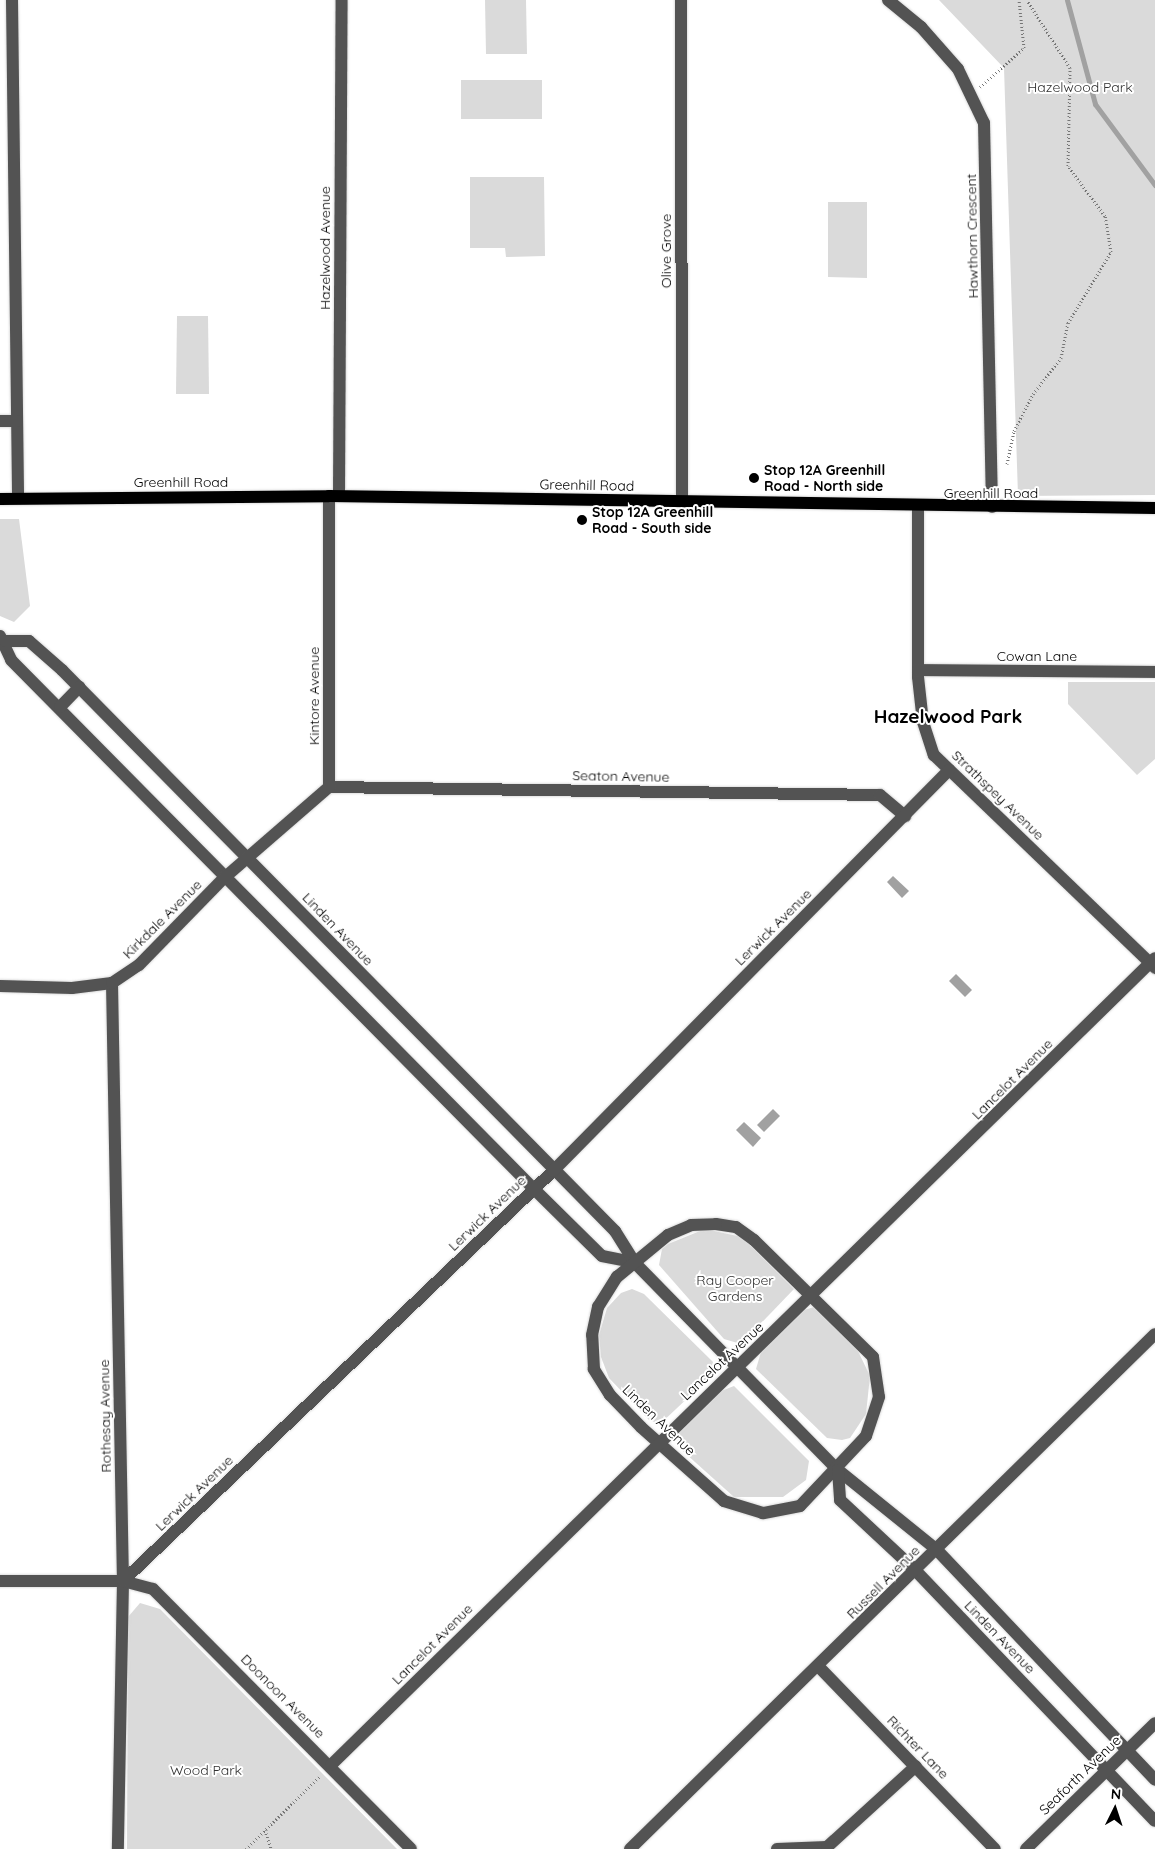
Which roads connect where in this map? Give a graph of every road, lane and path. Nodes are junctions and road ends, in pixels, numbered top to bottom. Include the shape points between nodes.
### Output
1 (12, 0) edge
2 (342, 0) edge
3 (681, 0) edge
4 (888, 0) edge
5 (1019, 0) edge
6 (1027, 0) edge
7 (971, 95) junction
8 (0, 421) edge
9 (17, 421) junction
10 (1006, 467) dead end
11 (334, 496) junction
12 (0, 498) edge
13 (18, 498) junction
14 (682, 502) junction
15 (918, 507) junction
16 (992, 507) junction
17 (1155, 508) edge
18 (3, 638) edge
19 (918, 670) junction
20 (1155, 672) edge
21 (79, 687) junction
22 (60, 707) junction
23 (949, 770) junction
24 (329, 787) junction
25 (905, 816) junction
26 (246, 857) junction
27 (224, 878) junction
28 (1153, 963) edge
29 (112, 983) junction
30 (0, 986) edge
31 (553, 1171) junction
32 (534, 1189) junction
33 (634, 1262) junction
34 (814, 1296) junction
35 (1155, 1334) edge
36 (738, 1367) junction
37 (658, 1442) junction
38 (838, 1470) junction
39 (936, 1549) junction
40 (915, 1570) junction
41 (0, 1581) edge
42 (123, 1581) junction
43 (819, 1667) junction
44 (1155, 1723) edge
45 (1128, 1750) junction
46 (331, 1765) junction
47 (916, 1766) junction
48 (1108, 1771) junction
49 (1155, 1780) edge
50 (1155, 1820) edge
51 (265, 1830) junction
52 (118, 1849) edge
53 (246, 1849) edge
54 (271, 1849) edge
55 (411, 1849) edge
56 (630, 1849) edge
57 (777, 1849) edge
58 (995, 1849) edge
59 (1026, 1849) edge

1 - 9 street
2 - 11 street, Hazelwood Avenue
3 - 14 street, Olive Grove
4 - 7 street, Hawthorn Crescent via 940,48 958,69
5 - 7 path via 1024,48
6 - 10 path via 1070,68 1068,166 1104,216 1111,252 1068,323 1061,358 1033,394 1014,430
7 - 16 street, Hawthorn Crescent via 984,123
8 - 9 street
9 - 13 street
11 - 13 main road, Greenhill Road
11 - 14 main road, Greenhill Road
11 - 24 street, Kintore Avenue
12 - 13 main road, Greenhill Road
14 - 15 main road, Greenhill Road
15 - 16 main road, Greenhill Road
15 - 19 street, Strathspey Avenue
16 - 17 main road, Greenhill Road
18 - 21 street, Linden Avenue via 29,640
18 - 22 street, Linden Avenue via 11,660
19 - 20 street, Cowan Lane
19 - 23 street, Strathspey Avenue via 923,722 934,755
21 - 22 street
21 - 26 street, Linden Avenue
22 - 27 street, Linden Avenue
23 - 25 street, Lerwick Avenue
23 - 28 street, Strathspey Avenue
24 - 25 street, Seaton Avenue via 880,795
24 - 26 street
25 - 31 street, Lerwick Avenue
26 - 27 street, Kirkdale Avenue
26 - 31 street, Linden Avenue
27 - 29 street, Kirkdale Avenue via 139,965
27 - 32 street, Linden Avenue
28 - 34 street, Lancelot Avenue
29 - 30 street, Kirkdale Avenue via 72,988
29 - 42 street, Rothesay Avenue
31 - 32 street, Lerwick Avenue
31 - 33 street, Linden Avenue via 619,1235
32 - 33 street, Linden Avenue via 602,1256
32 - 42 street, Lerwick Avenue
33 - 34 street, Linden Avenue via 668,1235 690,1226 736,1228
33 - 36 street, Linden Avenue
33 - 37 street, Linden Avenue via 598,1307 592,1352 594,1369 610,1395
34 - 36 street, Lancelot Avenue
34 - 38 street, Linden Avenue via 873,1357 879,1379 875,1416 866,1436
35 - 39 street, Russell Avenue
36 - 37 street, Lancelot Avenue
36 - 38 street, Linden Avenue
37 - 38 street, Linden Avenue via 724,1501 743,1510 763,1513 800,1506
37 - 46 street, Lancelot Avenue
38 - 39 street, Linden Avenue
38 - 40 street, Linden Avenue via 840,1500
39 - 40 street, Russell Avenue
39 - 45 street, Linden Avenue
40 - 43 street, Russell Avenue
40 - 48 street, Linden Avenue
41 - 42 street
42 - 46 street, Doonoon Avenue via 153,1589
42 - 52 street, Rothesay Avenue
43 - 47 street, Richter Lane
43 - 56 street, Russell Avenue
44 - 45 street, Seaforth Avenue
45 - 48 street, Seaforth Avenue
45 - 49 street, Linden Avenue
46 - 51 path
46 - 55 street, Doonoon Avenue
47 - 57 street via 827,1847
47 - 58 street, Richter Lane
48 - 50 street, Linden Avenue
48 - 59 street, Seaforth Avenue
51 - 53 path
51 - 54 path

